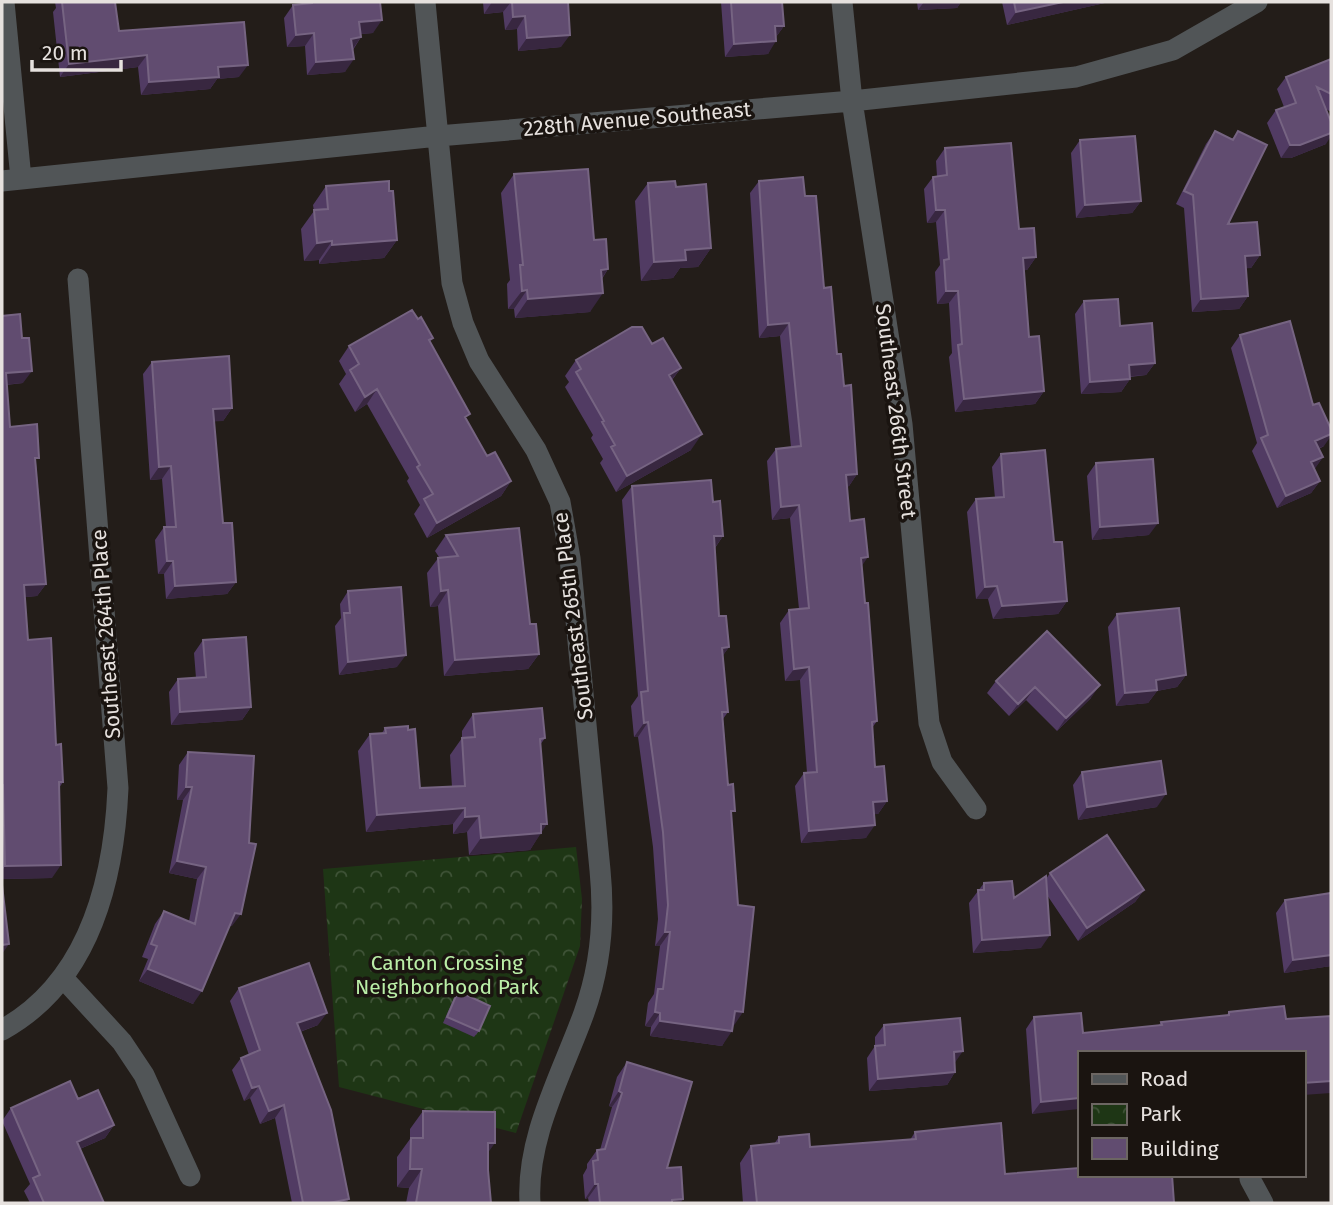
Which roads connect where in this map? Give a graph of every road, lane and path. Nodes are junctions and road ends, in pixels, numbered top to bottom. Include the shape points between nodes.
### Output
1 (4, 2) edge
2 (425, 2) edge
3 (842, 2) edge
4 (1257, 2) edge
5 (852, 101) junction
6 (438, 136) junction
7 (11, 180) edge
8 (78, 279) dead end
9 (976, 809) dead end
10 (64, 979) junction
11 (2, 1030) edge
12 (190, 1176) dead end
13 (1250, 1179) dead end
14 (530, 1203) edge
15 (1262, 1203) edge

1 - 7 street
2 - 6 street, Southeast 265th Place
3 - 5 street, Southeast 266th Street
4 - 5 street, 228th Avenue Southeast via 1173,50 1076,77
5 - 6 street, 228th Avenue Southeast
5 - 9 street, Southeast 266th Street via 902,424 929,723 942,762
6 - 7 street, 228th Avenue Southeast
6 - 14 street, Southeast 265th Place via 452,283 463,323 479,360 536,450 560,502 570,558 601,882 604,917 599,953 584,1012 540,1130 531,1168
8 - 10 street, Southeast 264th Place via 118,788 109,878
10 - 11 street, Southeast 264th Place via 42,1003
10 - 12 street via 122,1042 144,1075
13 - 15 street

